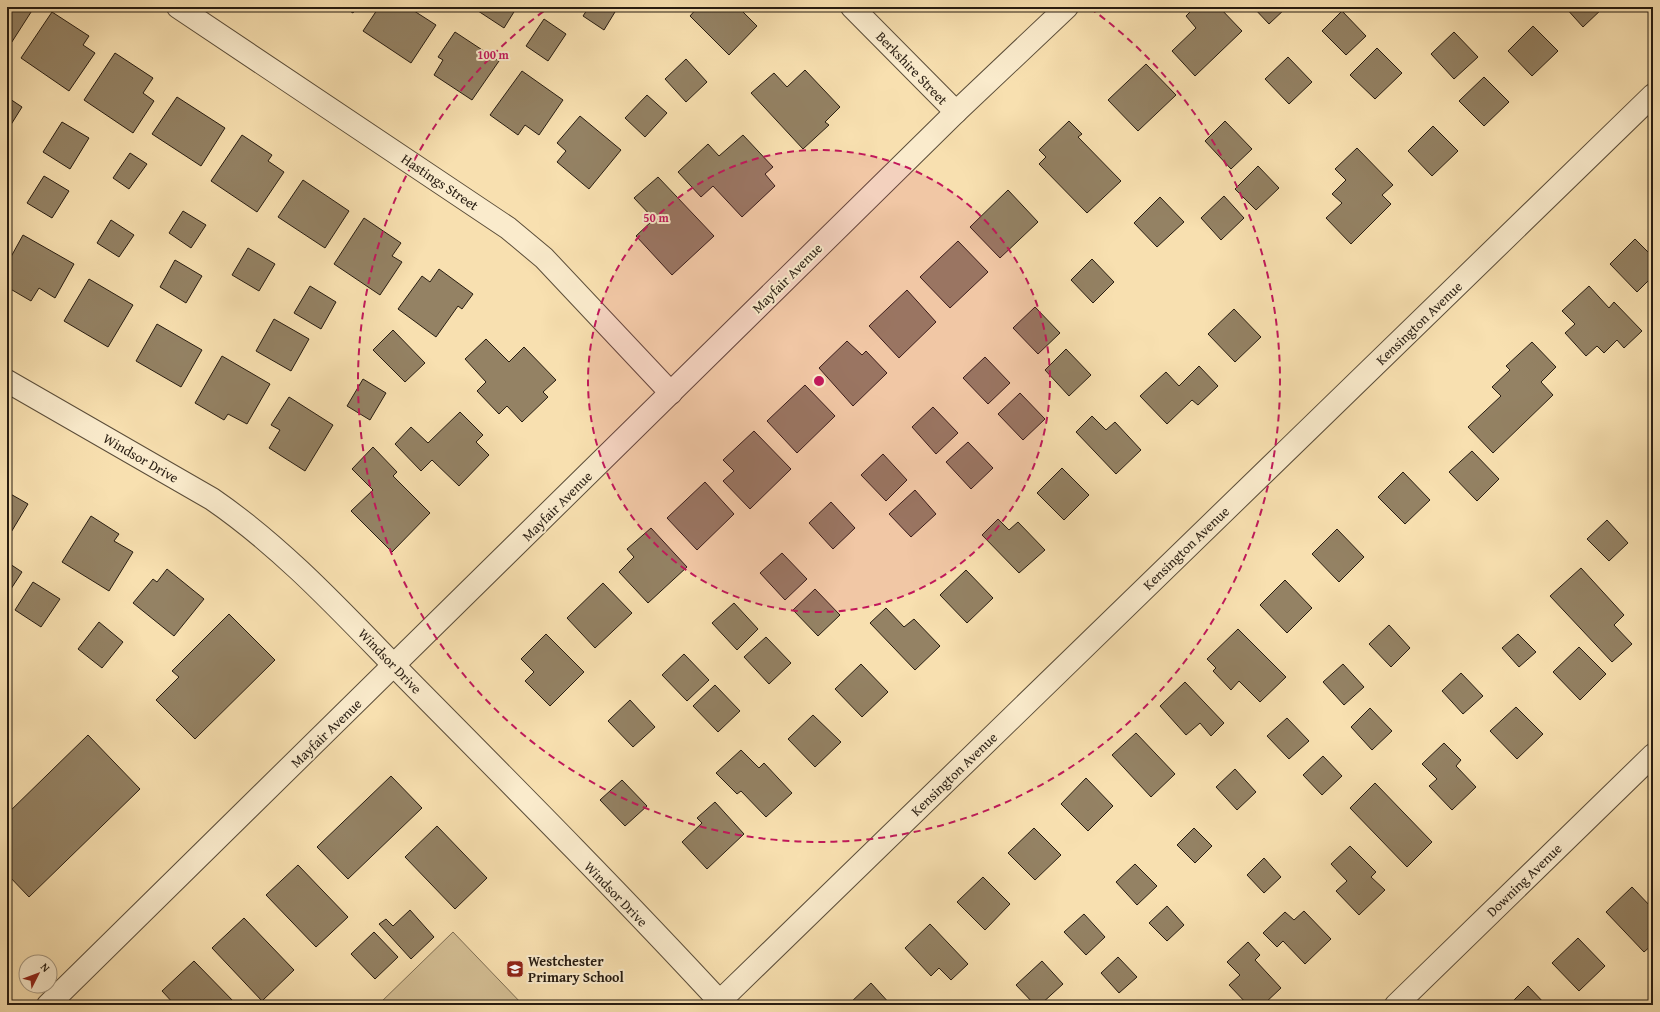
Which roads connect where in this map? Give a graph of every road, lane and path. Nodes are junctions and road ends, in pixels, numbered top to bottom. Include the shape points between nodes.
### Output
1 (178, 7) edge
2 (852, 7) edge
3 (1067, 7) edge
4 (1653, 95) edge
5 (956, 112) junction
6 (7, 381) edge
7 (671, 393) junction
8 (394, 666) junction
9 (1653, 755) edge
10 (721, 1003) edge
11 (48, 1005) edge
12 (1396, 1005) edge

1 - 7 street, Hastings Street via 508,228 544,258
2 - 5 street, Berkshire Street
3 - 5 street, Mayfair Avenue
4 - 10 street, Kensington Avenue
5 - 7 street, Mayfair Avenue
6 - 8 street, Windsor Drive via 234,514 304,574
7 - 8 street, Mayfair Avenue
8 - 10 street, Windsor Drive
8 - 11 street, Mayfair Avenue
9 - 12 street, Downing Avenue

